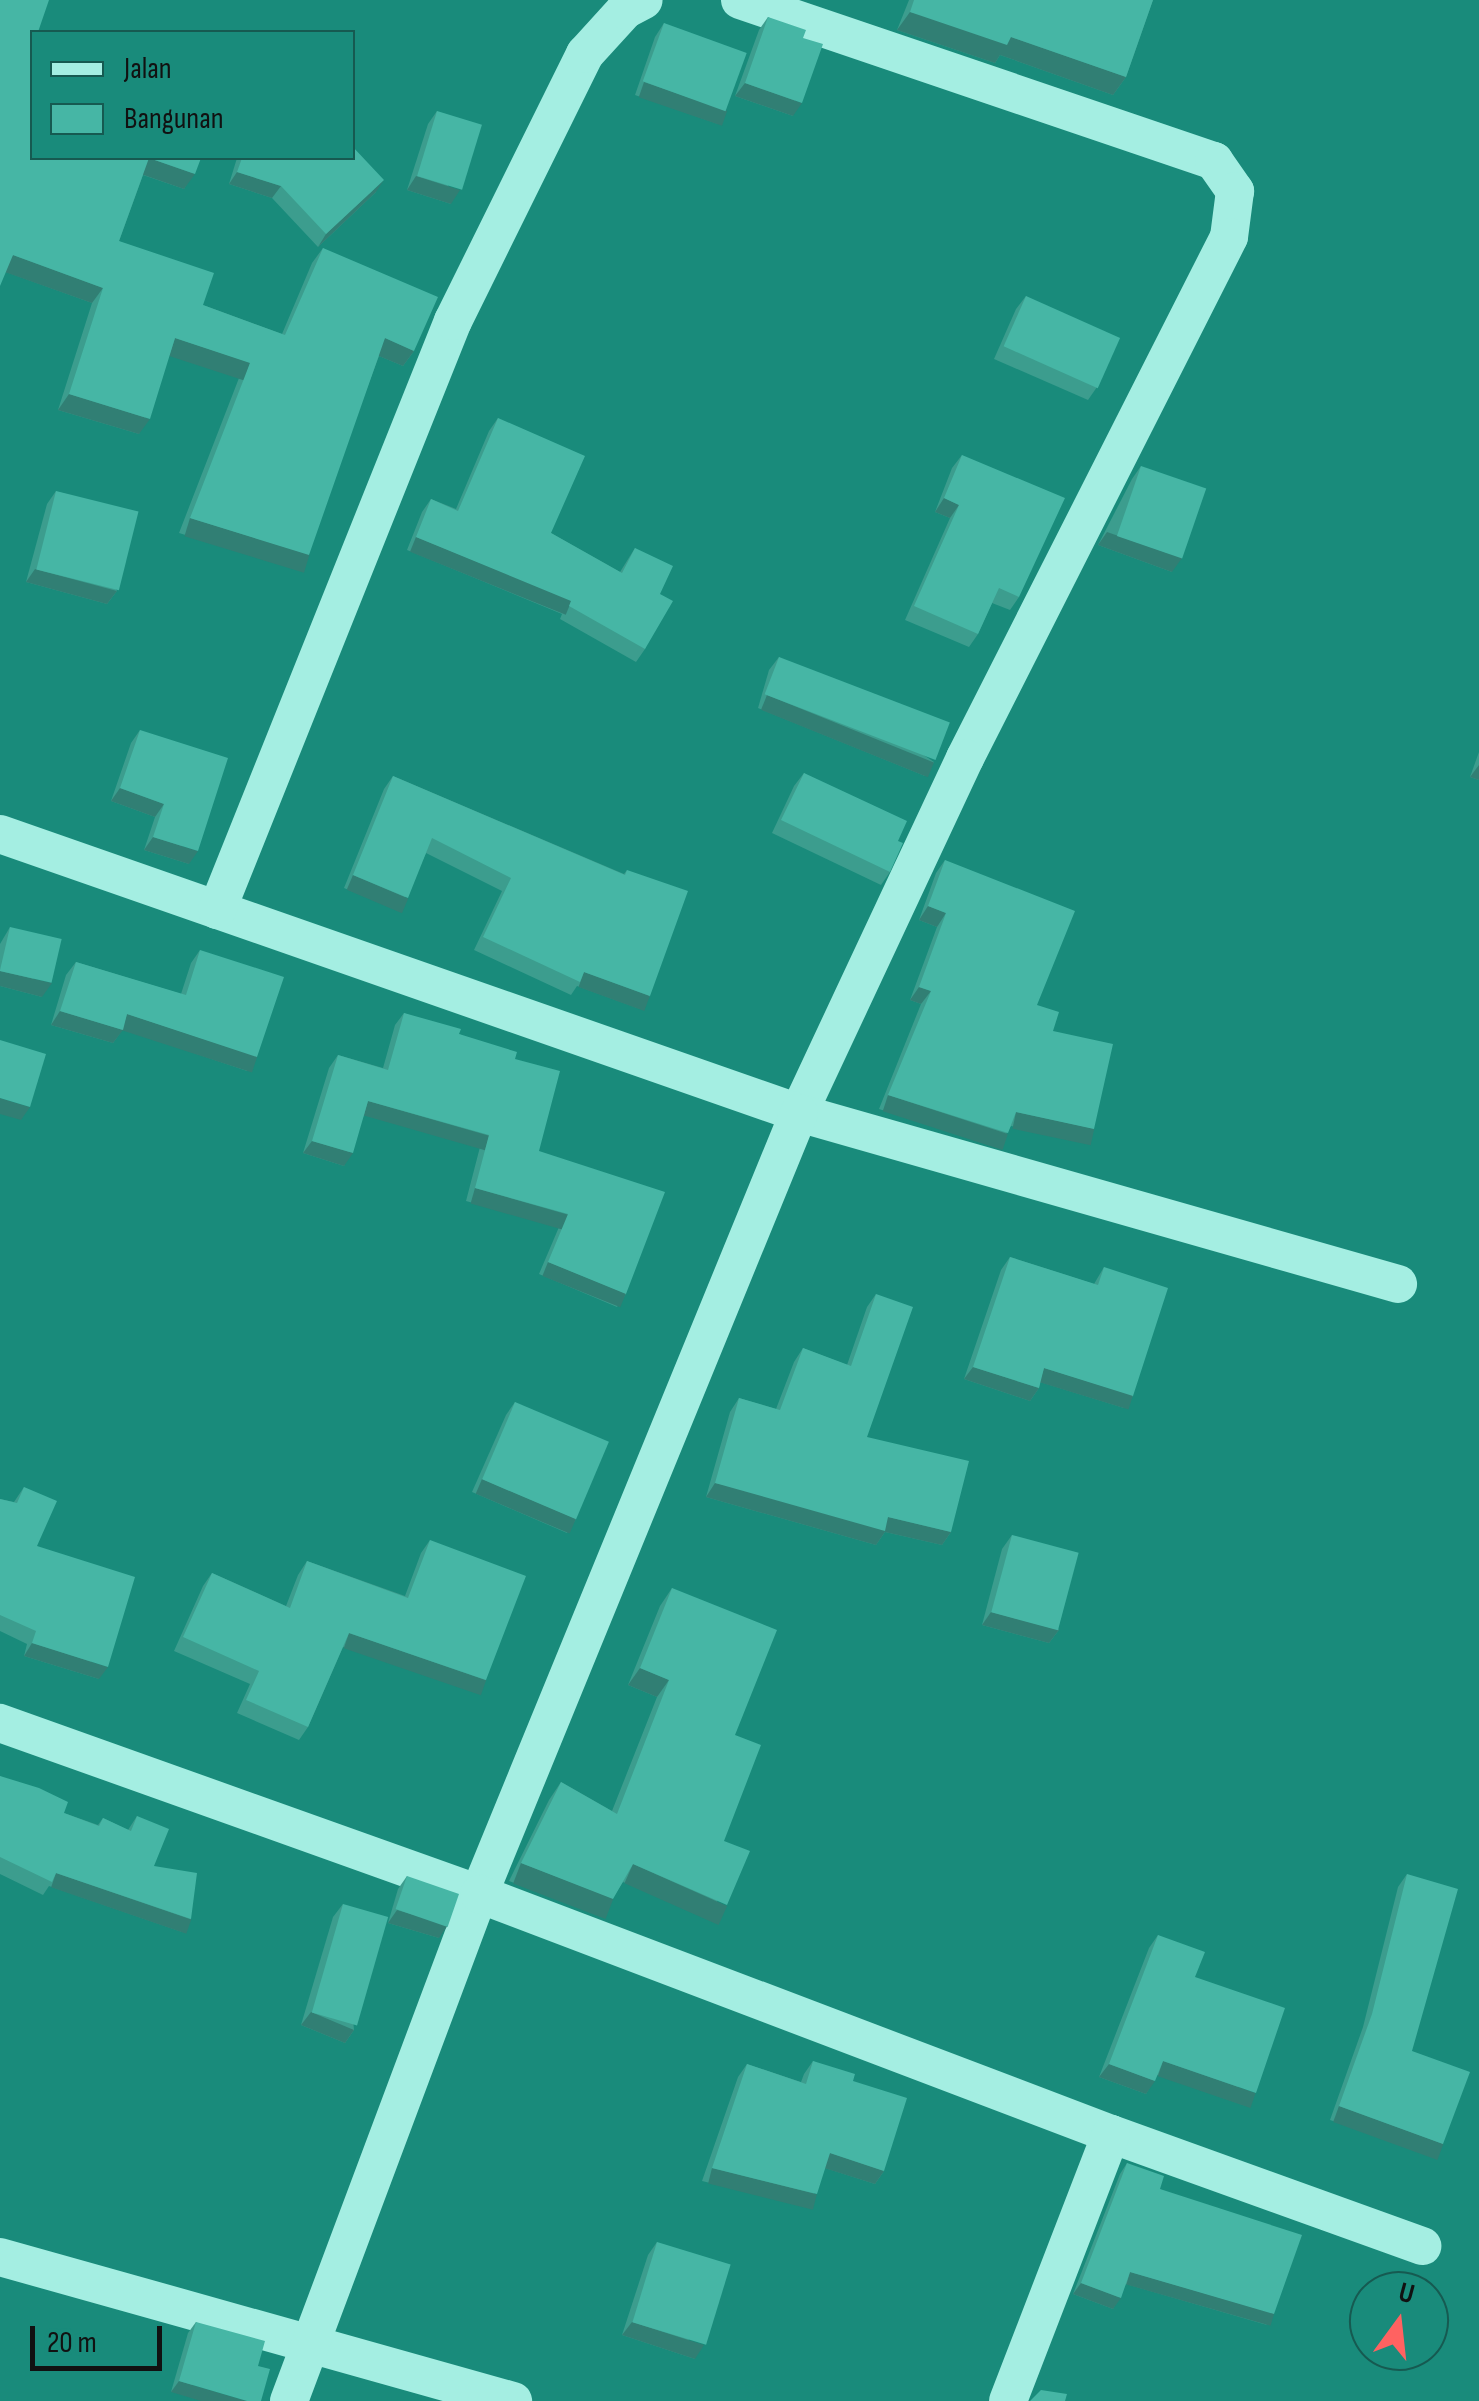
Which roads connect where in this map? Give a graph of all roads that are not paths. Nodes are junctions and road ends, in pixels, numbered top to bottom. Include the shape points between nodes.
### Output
1 (644, 0) edge
2 (740, 0) edge
3 (0, 834) edge
4 (217, 910) junction
5 (799, 1113) junction
6 (1398, 1284) dead end
7 (0, 1722) edge
8 (478, 1894) junction
9 (1111, 2134) junction
10 (1422, 2246) dead end
11 (0, 2256) edge
12 (312, 2347) junction
13 (289, 2401) edge
14 (513, 2401) edge
15 (1008, 2401) edge

1 - 4 street via 625,10 585,54 453,321
2 - 5 street via 1214,160 1235,190 1229,237 965,758
3 - 4 street
4 - 5 street
5 - 6 street
5 - 8 street
7 - 8 street
8 - 9 street
8 - 12 street
9 - 10 street
9 - 15 street
11 - 12 street
12 - 13 street
12 - 14 street

